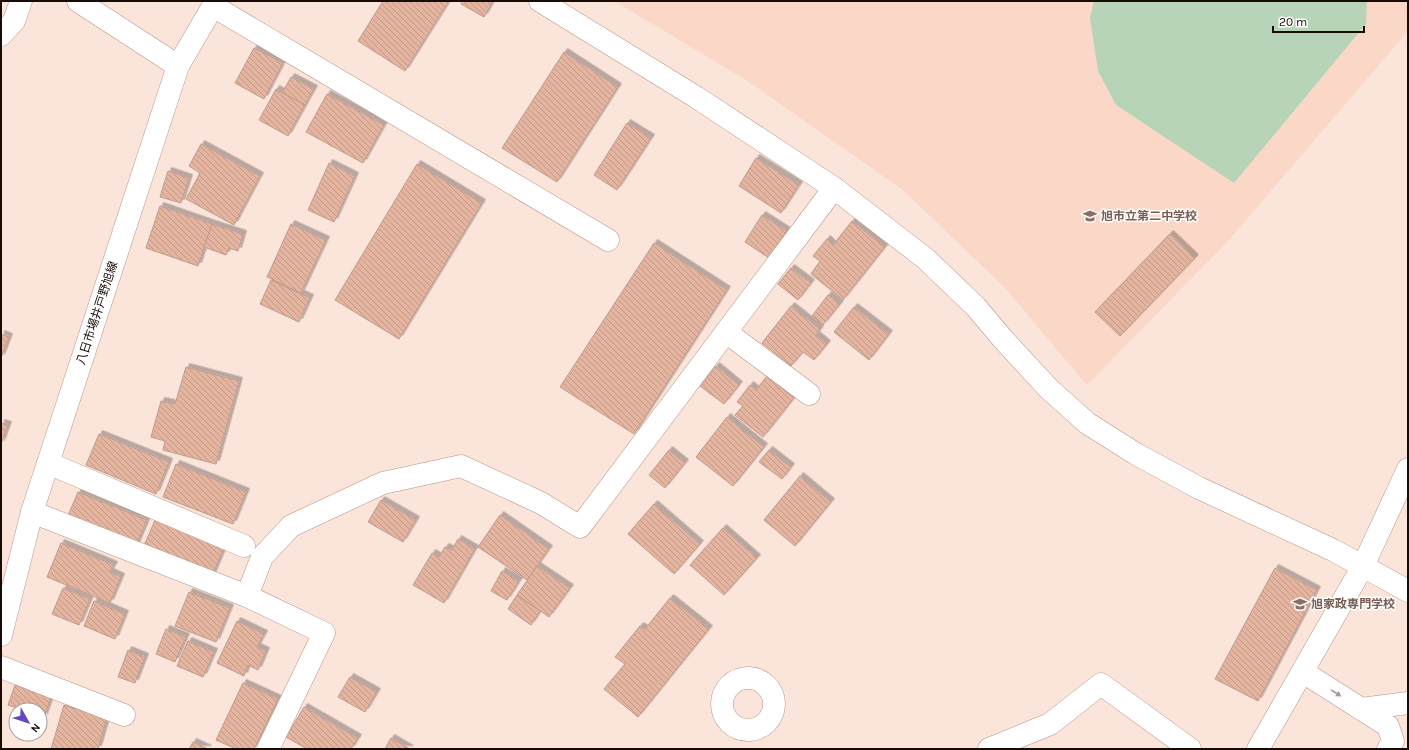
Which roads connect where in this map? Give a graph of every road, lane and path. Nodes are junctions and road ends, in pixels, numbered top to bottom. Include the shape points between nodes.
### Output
1 (21, 1) edge
2 (78, 1) edge
3 (540, 1) edge
4 (214, 4) edge
5 (1, 34) edge
6 (178, 66) junction
7 (834, 188) junction
8 (608, 240) dead end
9 (726, 332) junction
10 (809, 394) dead end
11 (48, 463) junction
12 (1408, 469) edge
13 (32, 512) junction
14 (244, 546) dead end
15 (1363, 566) junction
16 (1408, 591) edge
17 (247, 596) junction
18 (1, 635) edge
19 (1, 667) edge
20 (1303, 672) junction
21 (1408, 703) edge
22 (1361, 709) junction
23 (124, 715) dead end
24 (268, 749) edge
25 (989, 749) edge
26 (1190, 749) edge
27 (1258, 749) edge
28 (1388, 749) edge

1 - 5 street via 14,21
2 - 6 street
3 - 7 street via 696,97
4 - 6 street, 八日市場井戸野旭線
4 - 8 street
6 - 11 street, 八日市場井戸野旭線
7 - 9 street
7 - 15 street via 926,258 976,307 1048,388 1087,423 1136,454 1199,488
9 - 10 street
9 - 17 street via 580,527 541,503 461,466 383,483 292,526 262,557
11 - 13 street, 八日市場井戸野旭線
11 - 14 street
12 - 15 street
13 - 17 street
13 - 18 street, 八日市場井戸野旭線
15 - 16 street
15 - 20 street
17 - 24 street via 324,633
19 - 23 street
20 -> 22 street
20 - 27 street
21 - 22 street
22 - 28 street via 1388,726 1393,741
25 - 26 street via 1050,724 1101,684

